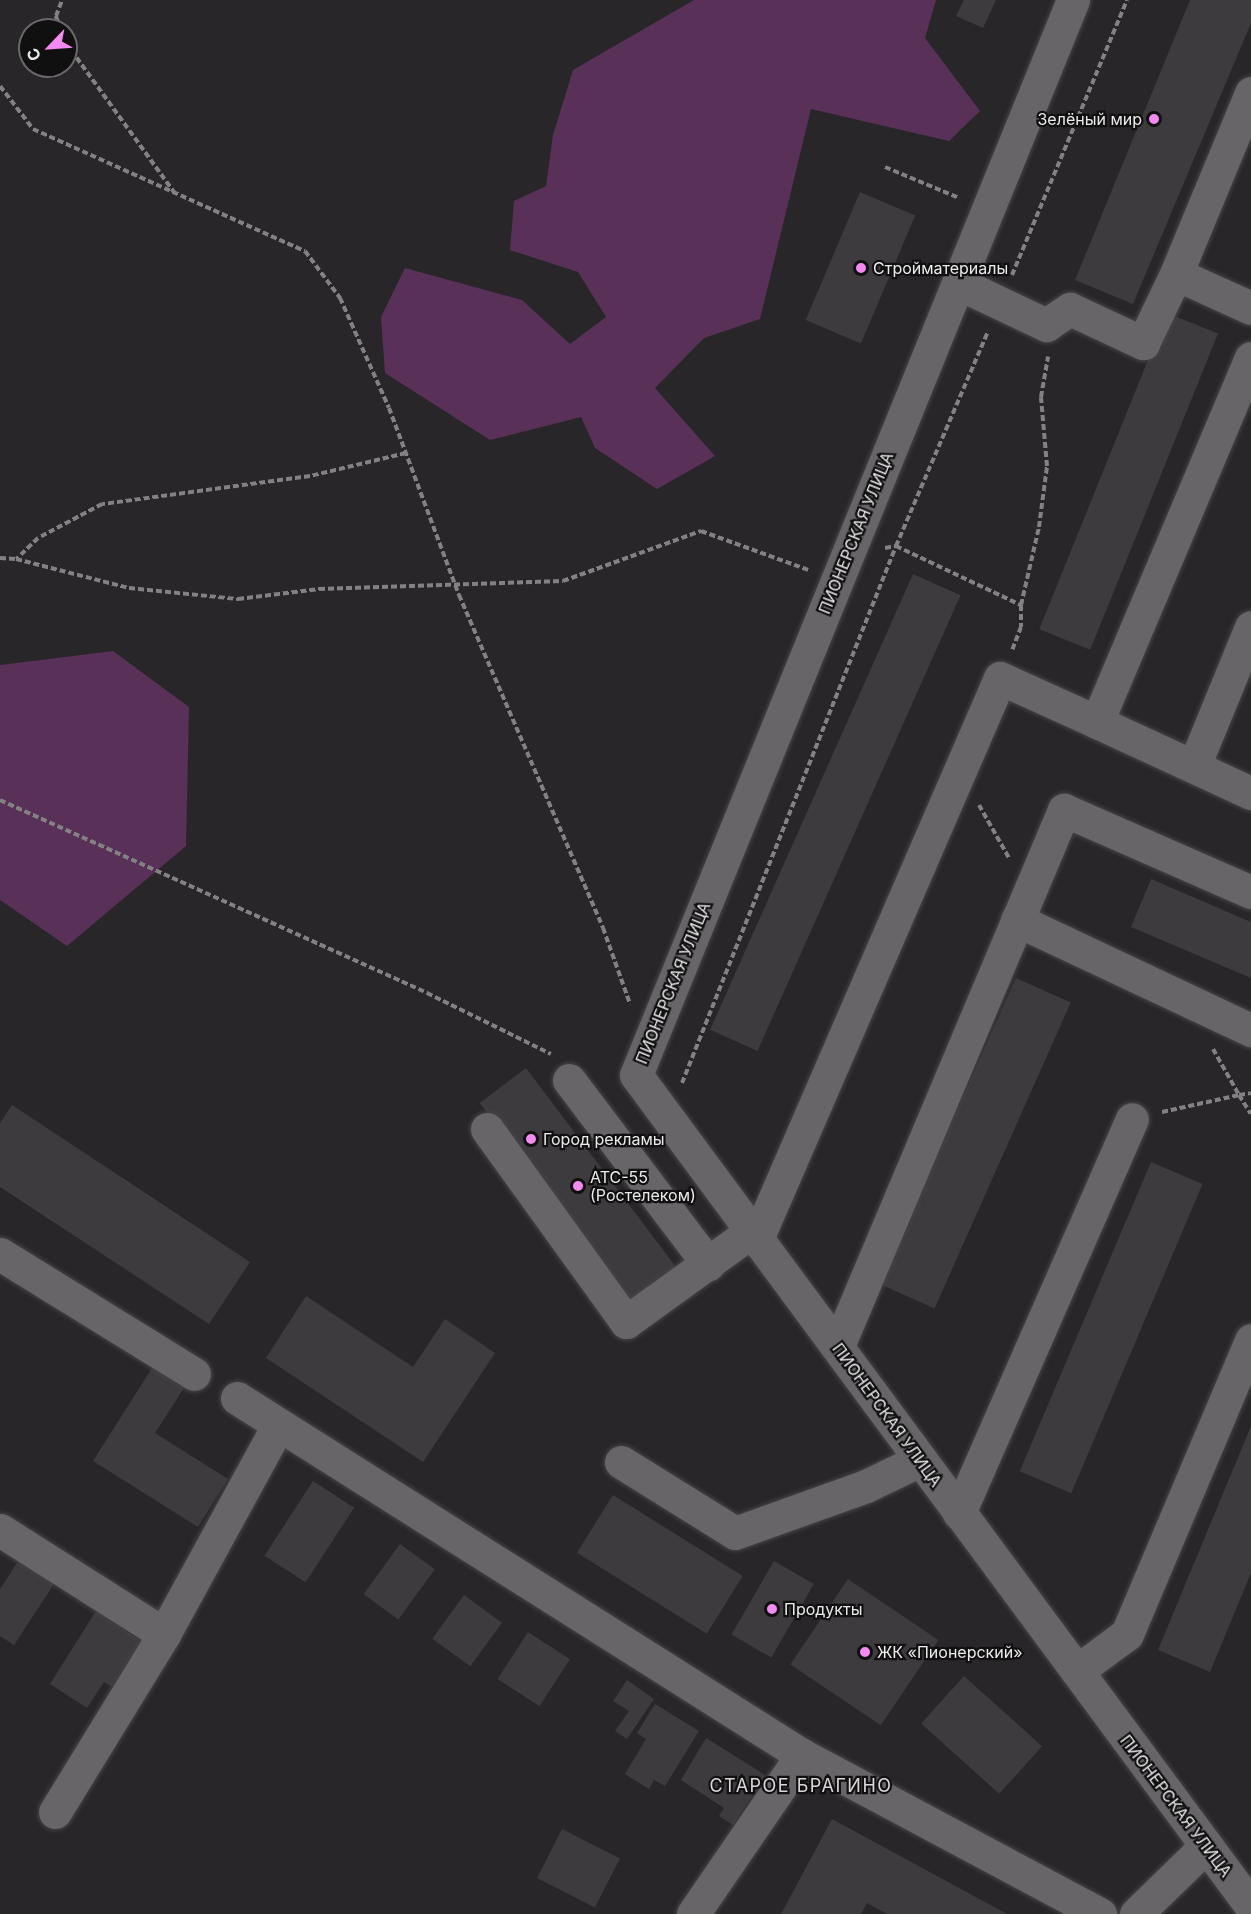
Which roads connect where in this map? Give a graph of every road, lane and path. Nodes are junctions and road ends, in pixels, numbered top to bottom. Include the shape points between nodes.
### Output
1 (62, 0) edge
2 (1073, 0) edge
3 (1127, 0) edge
4 (57, 18) edge
5 (78, 60) edge
6 (0, 86) edge
7 (1251, 93) edge
8 (885, 167) dead end
9 (174, 192) junction
10 (987, 210) junction
11 (1176, 274) junction
12 (958, 283) junction
13 (1000, 302) junction
14 (1251, 308) edge
15 (1046, 325) junction
16 (1251, 358) edge
17 (406, 453) junction
18 (896, 546) junction
19 (0, 558) edge
20 (16, 559) junction
21 (843, 566) junction
22 (456, 586) junction
23 (1021, 605) junction
24 (1251, 627) edge
25 (1000, 678) junction
26 (1096, 722) junction
27 (1194, 766) junction
28 (959, 770) junction
29 (1251, 793) edge
30 (0, 800) edge
31 (1251, 892) edge
32 (1023, 907) junction
33 (1251, 1030) edge
34 (646, 1050) junction
35 (561, 1067) joint
36 (679, 1090) dead end
37 (1251, 1093) edge
38 (1239, 1095) junction
39 (1251, 1114) edge
40 (1132, 1119) joint
41 (487, 1129) dead end
42 (754, 1235) junction
43 (0, 1254) edge
44 (708, 1264) junction
45 (1251, 1340) edge
46 (838, 1346) junction
47 (194, 1374) dead end
48 (237, 1398) dead end
49 (278, 1426) junction
50 (920, 1460) junction
51 (621, 1462) dead end
52 (958, 1513) junction
53 (0, 1530) edge
54 (164, 1634) junction
55 (1077, 1671) junction
56 (802, 1755) junction
57 (55, 1812) dead end
58 (1205, 1847) junction
59 (1246, 1890) edge
60 (693, 1914) edge
61 (1100, 1914) edge
62 (1136, 1914) edge

1 - 4 path
2 - 10 street, ПИОНЕРСКАЯ УЛИЦА
3 - 13 path
5 - 9 path
6 - 9 path via 33,129
7 - 11 street
8 - 10 path
9 - 17 path via 305,251 340,298
10 - 12 street, ПИОНЕРСКАЯ УЛИЦА
11 - 14 street
11 - 15 street via 1143,343 1070,309
12 - 13 street
12 - 21 street, ПИОНЕРСКАЯ УЛИЦА
13 - 15 street
13 - 18 path
15 - 23 path via 1048,354 1041,397 1047,466 1039,526
16 - 26 street
17 - 20 path via 310,476 102,504 38,538
17 - 22 path
18 - 21 path
18 - 23 path
18 - 36 path
19 - 20 path
20 - 22 path via 129,588 238,599 319,589
21 - 22 path via 789,566 701,531 563,581
21 - 34 street, ПИОНЕРСКАЯ УЛИЦА
22 - 34 path via 598,917
23 - 25 path via 1021,627
24 - 27 street
25 - 26 street
25 - 28 street
26 - 27 street
27 - 29 street
28 - 32 path
28 - 42 street
30 - 35 path via 233,904
31 - 32 street via 1064,810
32 - 33 street
32 - 46 street
34 - 42 street, ПИОНЕРСКАЯ УЛИЦА via 636,1075
35 - 44 street
37 - 38 path
38 - 39 path
38 - 40 path
40 - 52 street
41 - 44 street via 626,1322
42 - 44 street
42 - 46 street, ПИОНЕРСКАЯ УЛИЦА
43 - 47 street
45 - 55 street via 1127,1634
46 - 50 street, ПИОНЕРСКАЯ УЛИЦА
48 - 49 street
49 - 54 street
49 - 56 street
50 - 51 street via 866,1486 735,1533
50 - 52 street, ПИОНЕРСКАЯ УЛИЦА
52 - 55 street, ПИОНЕРСКАЯ УЛИЦА
53 - 54 street
54 - 57 street
55 - 58 street, ПИОНЕРСКАЯ УЛИЦА
56 - 60 street
56 - 61 street
58 - 59 street, ПИОНЕРСКАЯ УЛИЦА
58 - 62 street

